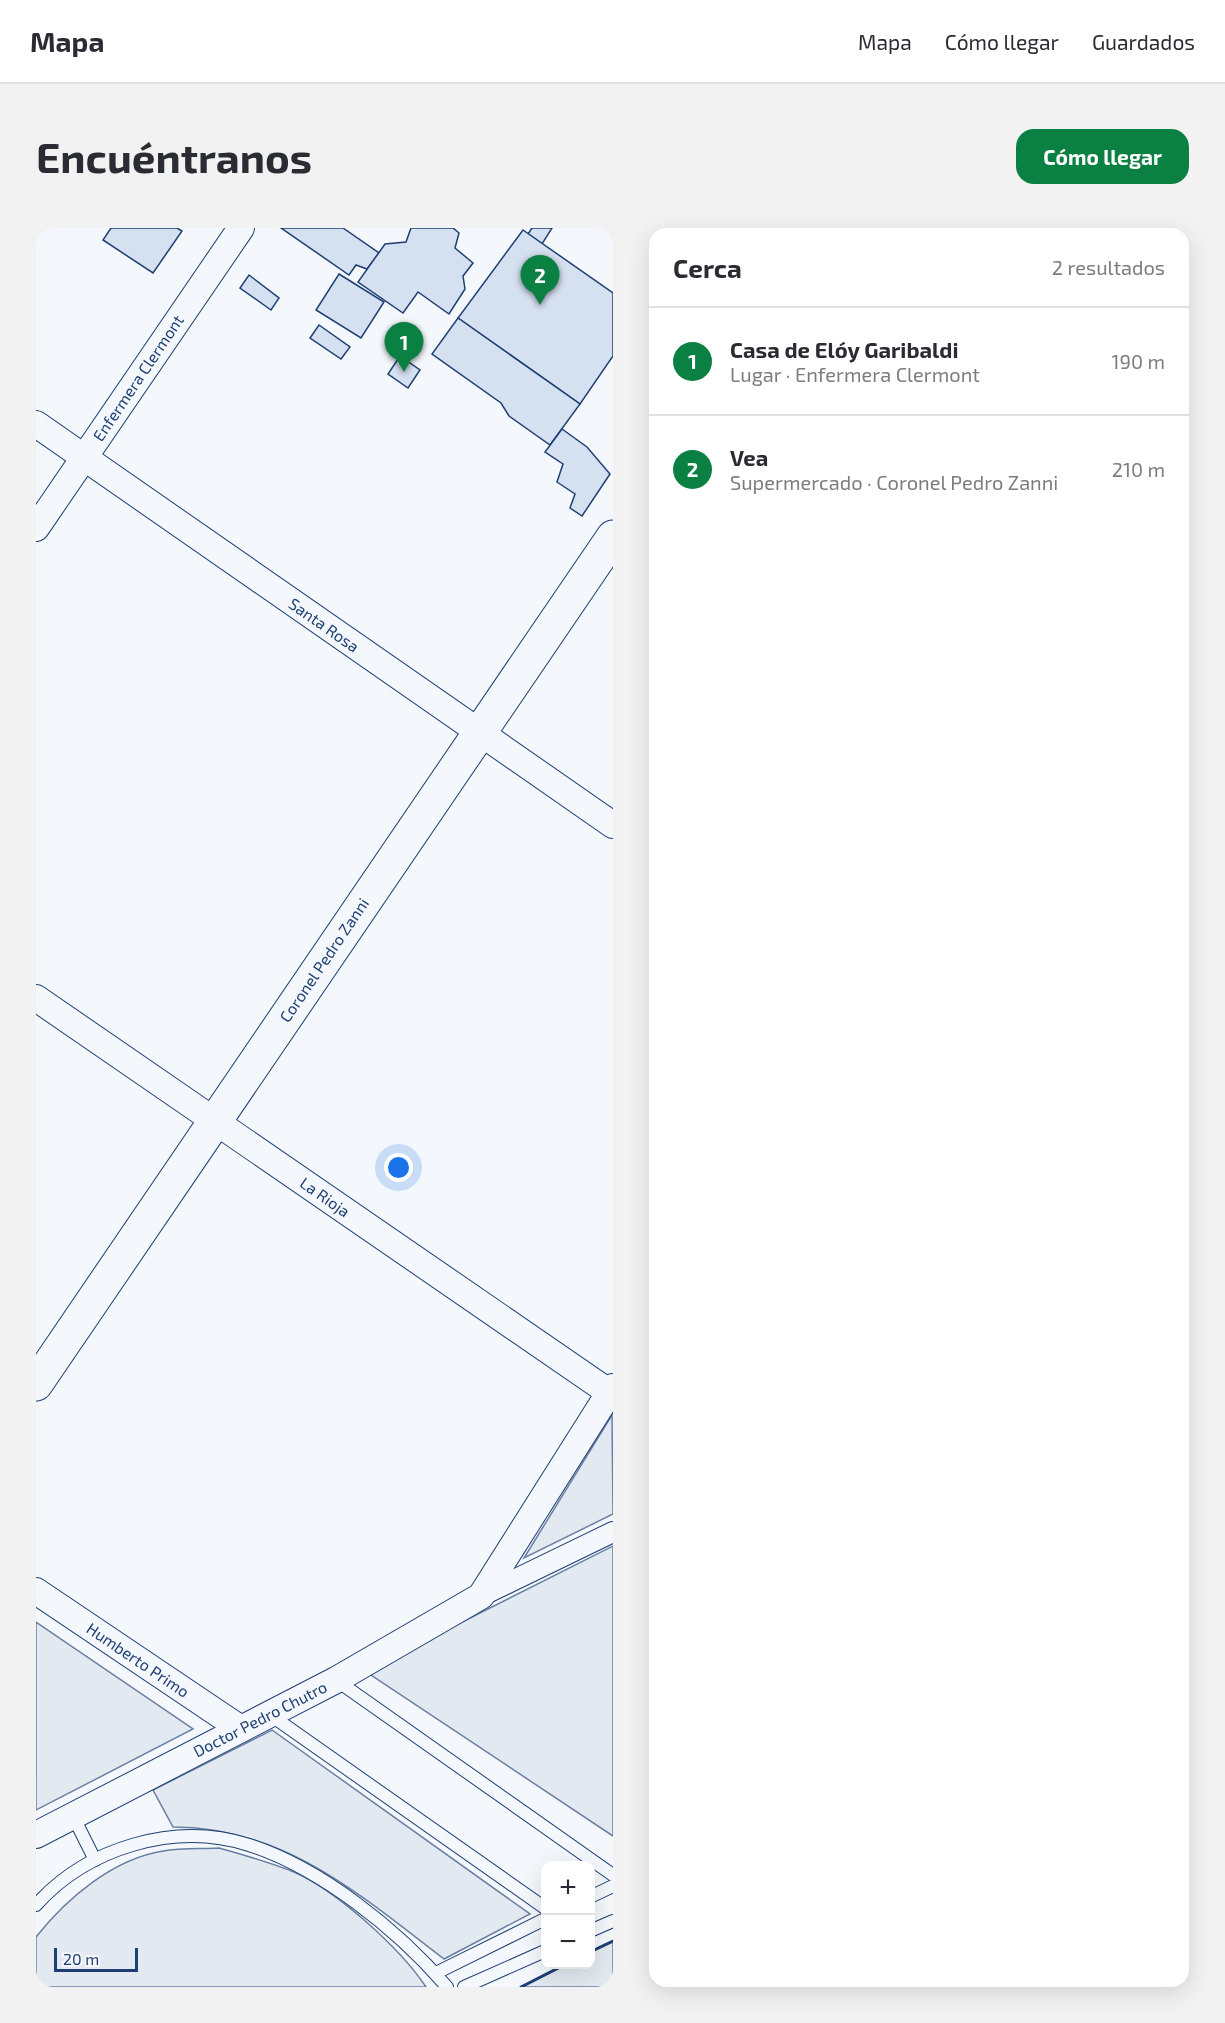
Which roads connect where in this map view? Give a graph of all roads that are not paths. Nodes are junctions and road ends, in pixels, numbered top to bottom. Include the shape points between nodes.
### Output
1 (241, 228) edge
2 (36, 424) edge
3 (85, 457) junction
4 (36, 528) edge
5 (613, 537) edge
6 (478, 733) junction
7 (613, 825) edge
8 (36, 999) edge
9 (214, 1121) junction
10 (36, 1384) edge
11 (612, 1392) edge
12 (613, 1532) edge
13 (36, 1590) edge
14 (481, 1596) junction
15 (336, 1680) junction
16 (269, 1714) junction
17 (241, 1729) junction
18 (73, 1816) junction
19 (36, 1835) edge
20 (95, 1860) junction
21 (613, 1875) edge
22 (613, 1886) edge
23 (595, 1895) edge
24 (541, 1904) edge
25 (36, 1905) edge
26 (541, 1921) edge
27 (613, 1921) edge
28 (595, 1929) edge
29 (541, 1953) edge
30 (436, 1973) junction
31 (447, 1987) edge
32 (464, 1987) edge

1 - 3 street, Enfermera Clermont
2 - 3 street, Santa Rosa
3 - 4 street, Enfermera Clermont
3 - 6 street, Santa Rosa
5 - 6 main road, Coronel Pedro Zanni
6 - 7 street, Santa Rosa
6 - 9 main road, Coronel Pedro Zanni
8 - 9 street, La Rioja
9 - 10 main road, Coronel Pedro Zanni
9 - 11 street, La Rioja
11 - 14 street, Doctor Pedro Chutro
12 - 14 street, Doctor Pedro Chutro
13 - 17 street, Humberto Primo
14 - 15 street, Doctor Pedro Chutro
15 - 16 street, Doctor Pedro Chutro
15 - 21 lane
16 - 17 street, Doctor Pedro Chutro
16 - 24 lane
17 - 18 street, Doctor Pedro Chutro
18 - 19 street, Doctor Pedro Chutro
18 - 20 lane
20 - 25 lane via 49,1891
20 - 30 lane via 122,1848 163,1838 206,1836 247,1844 286,1860 331,1887 373,1917
22 - 23 lane
26 - 30 lane
27 - 28 lane
29 - 32 lane
30 - 31 lane

